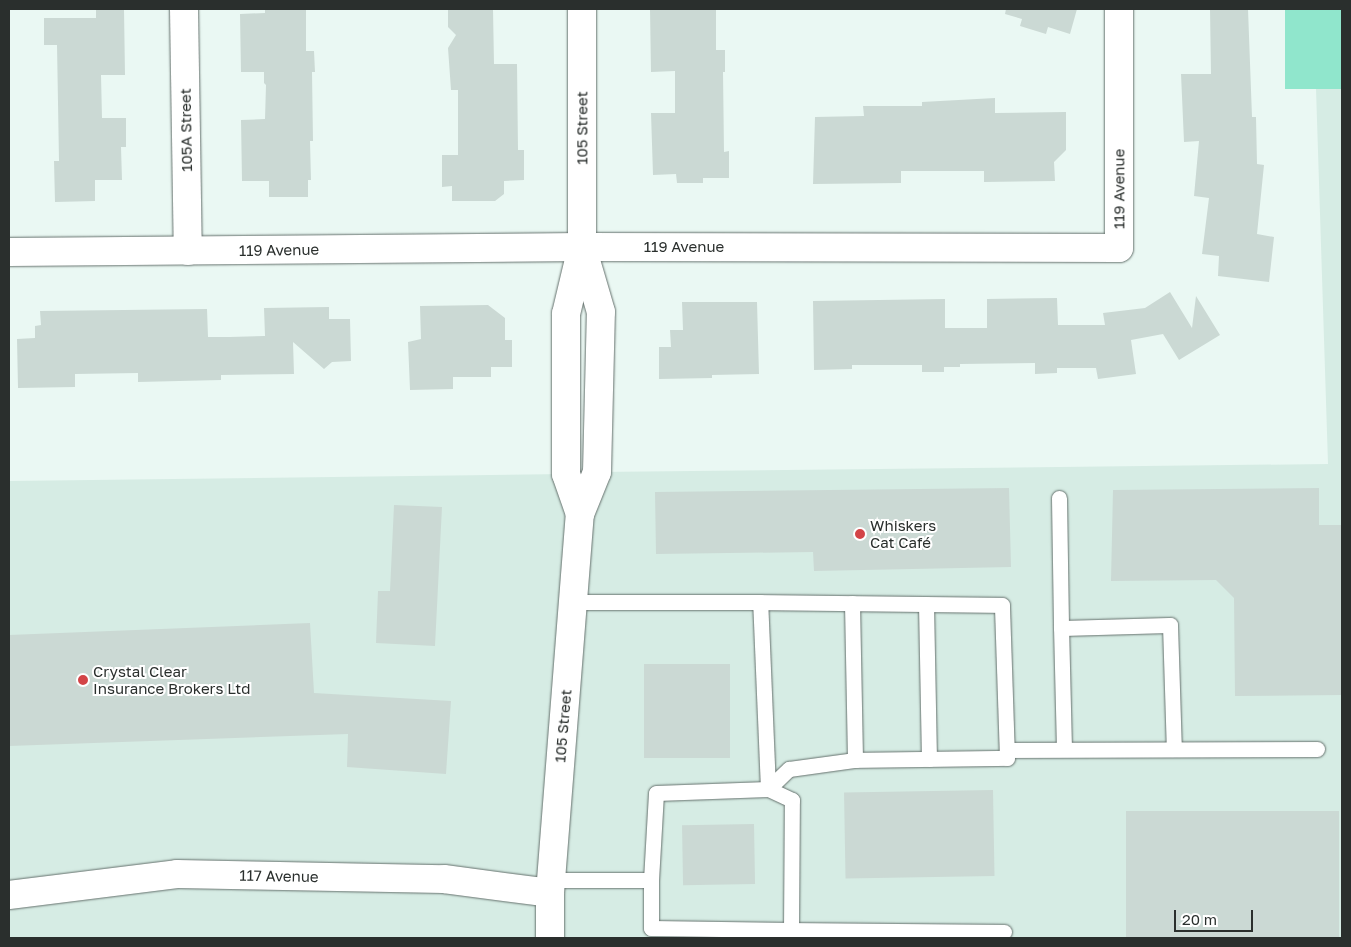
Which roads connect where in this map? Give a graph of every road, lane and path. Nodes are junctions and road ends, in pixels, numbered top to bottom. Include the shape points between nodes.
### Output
1 (184, 9) edge
2 (582, 9) edge
3 (1119, 9) edge
4 (582, 247) junction
5 (188, 250) junction
6 (9, 252) edge
7 (1059, 498) dead end
8 (573, 602) junction
9 (760, 602) junction
10 (852, 603) junction
11 (926, 604) junction
12 (1061, 628) junction
13 (1317, 748) dead end
14 (1064, 749) junction
15 (1174, 749) junction
16 (1007, 750) junction
17 (929, 759) junction
18 (855, 760) junction
19 (768, 789) junction
20 (652, 880) junction
21 (550, 886) junction
22 (9, 895) edge
23 (791, 930) junction
24 (1004, 932) dead end
25 (765, 934) edge
26 (550, 938) edge

1 - 5 street, 105A Street
2 - 4 street, 105 Street
3 - 4 street, 119 Avenue via 1120,248
4 - 5 street, 119 Avenue
4 - 8 street, 105 Street via 600,312 596,472 580,514
5 - 6 street, 119 Avenue
7 - 12 lane
8 - 9 lane
8 - 21 street, 105 Street
9 - 10 lane
9 - 19 lane
10 - 11 lane
10 - 18 lane
11 - 16 lane via 1002,604
11 - 17 lane
12 - 14 lane
12 - 15 lane via 1170,626
13 - 15 lane
14 - 15 lane
14 - 16 lane
16 - 17 lane via 1007,758
17 - 18 lane
18 - 19 lane via 789,769
19 - 20 lane via 656,793
19 - 23 lane via 792,800
20 - 21 lane
20 - 25 lane via 651,928
21 - 22 street, 117 Avenue via 444,879 177,874
21 - 26 street, 105 Street
23 - 24 lane
23 - 25 lane

